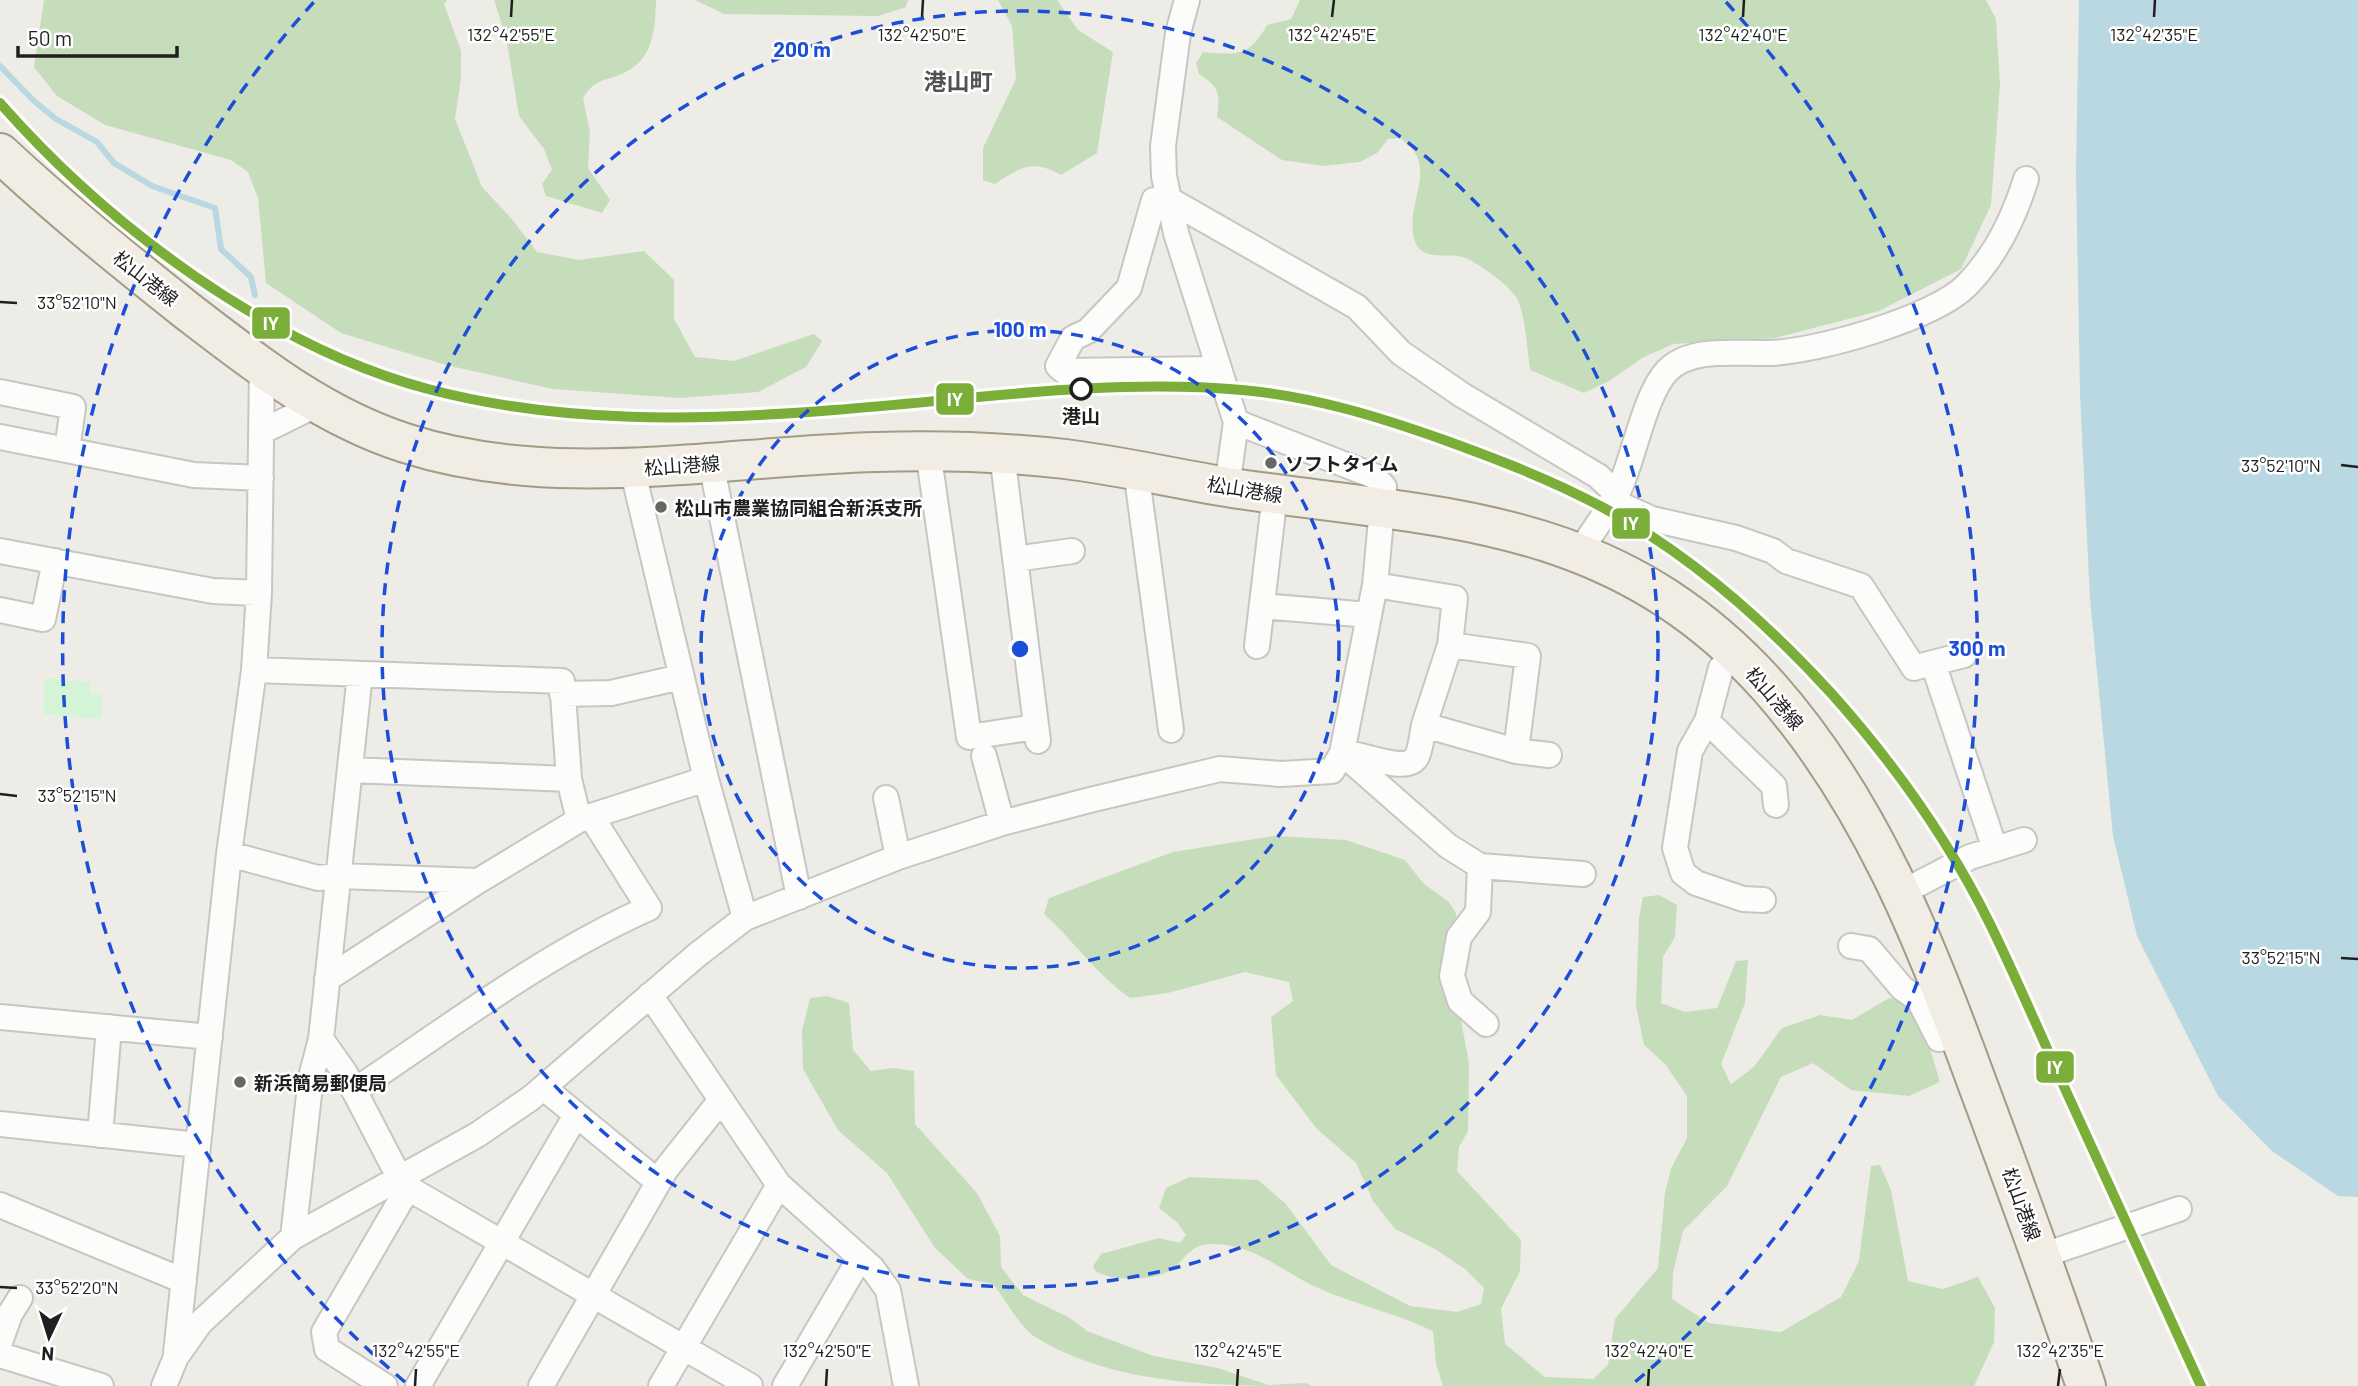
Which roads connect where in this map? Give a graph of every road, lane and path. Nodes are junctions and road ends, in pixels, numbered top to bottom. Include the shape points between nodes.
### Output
1 (1187, 0) edge
2 (0, 153) edge
3 (2026, 179) dead end
4 (1168, 199) junction
5 (262, 368) junction
6 (1217, 369) junction
7 (0, 392) edge
8 (316, 405) junction
9 (1236, 422) junction
10 (261, 432) junction
11 (0, 437) edge
12 (67, 450) junction
13 (928, 451) junction
14 (1002, 454) junction
15 (710, 463) junction
16 (632, 468) junction
17 (1136, 470) junction
18 (261, 478) junction
19 (1227, 487) junction
20 (1275, 494) junction
21 (1614, 497) junction
22 (1383, 509) junction
23 (0, 551) edge
24 (1072, 551) dead end
25 (1580, 552) junction
26 (1015, 559) junction
27 (55, 561) junction
28 (1375, 585) junction
29 (259, 593) junction
30 (1262, 606) junction
31 (0, 610) edge
32 (1369, 615) junction
33 (1450, 645) junction
34 (1257, 646) dead end
35 (1735, 654) junction
36 (1964, 655) dead end
37 (1915, 667) junction
38 (254, 670) junction
39 (360, 674) junction
40 (681, 677) junction
41 (562, 694) junction
42 (1707, 721) junction
43 (1424, 725) junction
44 (1171, 730) dead end
45 (1516, 751) junction
46 (1342, 753) junction
47 (1549, 755) dead end
48 (984, 756) dead end
49 (350, 770) junction
50 (569, 779) junction
51 (706, 779) junction
52 (886, 798) dead end
53 (1776, 804) dead end
54 (585, 818) junction
55 (1002, 823) junction
56 (2024, 840) dead end
57 (1995, 849) junction
58 (229, 854) junction
59 (898, 857) junction
60 (1479, 866) junction
61 (1583, 874) dead end
62 (339, 876) junction
63 (478, 881) junction
64 (1901, 893) junction
65 (799, 897) junction
66 (1763, 900) dead end
67 (745, 918) junction
68 (1851, 946) dead end
69 (327, 979) junction
70 (650, 995) junction
71 (0, 1017) edge
72 (1486, 1024) dead end
73 (109, 1027) junction
74 (1960, 1036) junction
75 (209, 1037) junction
76 (321, 1039) junction
77 (544, 1088) junction
78 (354, 1091) junction
79 (721, 1100) junction
80 (576, 1115) junction
81 (0, 1124) edge
82 (100, 1135) junction
83 (198, 1145) junction
84 (658, 1182) junction
85 (404, 1183) junction
86 (779, 1185) junction
87 (0, 1205) edge
88 (2179, 1209) dead end
89 (293, 1237) junction
90 (502, 1242) junction
91 (2041, 1256) junction
92 (860, 1258) junction
93 (184, 1281) junction
94 (593, 1293) junction
95 (20, 1298) dead end
96 (0, 1342) edge
97 (684, 1347) junction
98 (0, 1355) edge
99 (176, 1356) junction
100 (101, 1386) edge
101 (164, 1386) edge
102 (385, 1386) edge
103 (418, 1386) edge
104 (541, 1386) edge
105 (661, 1386) edge
106 (750, 1386) edge
107 (785, 1386) edge
108 (906, 1386) edge
109 (2086, 1386) edge

1 - 4 street via 1178,33 1163,146
2 - 5 main road, 松山港線 via 71,220
3 - 21 street via 2013,219 1993,252 1966,286 1944,301 1818,349 1719,353 1690,358 1667,371
4 - 6 street
4 - 6 street via 1154,200 1129,288 1088,331 1073,338 1058,366 1064,371
4 - 21 street via 1357,307 1401,354 1588,470
5 - 8 main road, 松山港線
5 - 10 street
6 - 9 street
7 - 12 street via 73,407
8 - 10 street
8 - 16 main road, 松山港線 via 409,444 470,458 528,466
9 - 19 street
9 - 22 street via 1374,476 1384,487
10 - 18 street
11 - 12 street
12 - 18 street via 194,475
13 - 14 main road, 松山港線
13 - 15 main road, 松山港線
13 - 26 street via 969,737 1037,734
14 - 17 main road, 松山港線
14 - 26 street
15 - 16 main road, 松山港線
15 - 65 street
16 - 40 street
17 - 19 main road, 松山港線
17 - 44 street
18 - 29 street
19 - 20 main road, 松山港線
20 - 22 main road, 松山港線
20 - 30 street
21 - 25 street
21 - 37 street via 1652,519 1736,538 1773,551 1786,561 1861,586
22 - 25 main road, 松山港線 via 1467,520
22 - 28 street
23 - 27 street
24 - 26 street
25 - 35 main road, 松山港線 via 1648,585
27 - 29 street via 213,591
27 - 31 street via 43,619
28 - 32 street
28 - 33 street via 1455,598
29 - 38 street
30 - 32 street
30 - 34 street
32 - 46 street
33 - 43 street
33 - 45 street via 1528,656
35 - 42 street via 1721,668
35 - 64 main road, 松山港線 via 1765,684 1848,794
36 - 37 street
37 - 57 street
38 - 39 street
38 - 58 street
39 - 41 street via 562,681
39 - 49 street
40 - 41 street via 611,692
40 - 51 street
41 - 50 street
42 - 53 street via 1774,786
42 - 66 street via 1690,751 1675,848 1684,873 1696,883 1743,899
43 - 45 street
43 - 46 street via 1416,757 1408,764
45 - 47 street
46 - 55 street via 1332,771 1281,774 1220,769
46 - 60 street via 1448,846
48 - 55 street
49 - 50 street
49 - 62 street
50 - 54 street
51 - 54 street
51 - 67 street
52 - 59 street
54 - 63 street
54 - 78 street via 649,908 561,952
55 - 59 street
56 - 57 street
57 - 64 street
58 - 62 street via 318,878
58 - 75 street
59 - 65 street
60 - 61 street
60 - 72 street via 1478,912 1459,937 1452,975 1460,1000
62 - 63 street
62 - 69 street
63 - 69 street
64 - 74 main road, 松山港線
65 - 67 street
67 - 70 street
68 - 74 street via 1869,949 1902,988 1919,1000 1939,1039
69 - 76 street
70 - 77 street
70 - 79 street
71 - 73 street
73 - 75 street
73 - 82 street
74 - 91 main road, 松山港線
75 - 83 street
76 - 78 street
76 - 89 street via 311,1077
77 - 80 street
77 - 85 street
78 - 85 street
79 - 84 street
79 - 86 street
80 - 84 street
80 - 90 street
81 - 82 street
82 - 83 street
83 - 93 street
84 - 94 street
85 - 89 street
85 - 90 street
85 - 102 street via 324,1332 327,1349
86 - 92 street
86 - 97 street
87 - 93 street
88 - 91 street
89 - 99 street via 200,1323
90 - 94 street
90 - 103 street
91 - 109 main road, 松山港線
92 - 107 street
92 - 108 street via 888,1290
93 - 99 street
94 - 97 street
94 - 104 street
95 - 96 street
97 - 105 street
97 - 106 street
98 - 100 street
99 - 101 street

